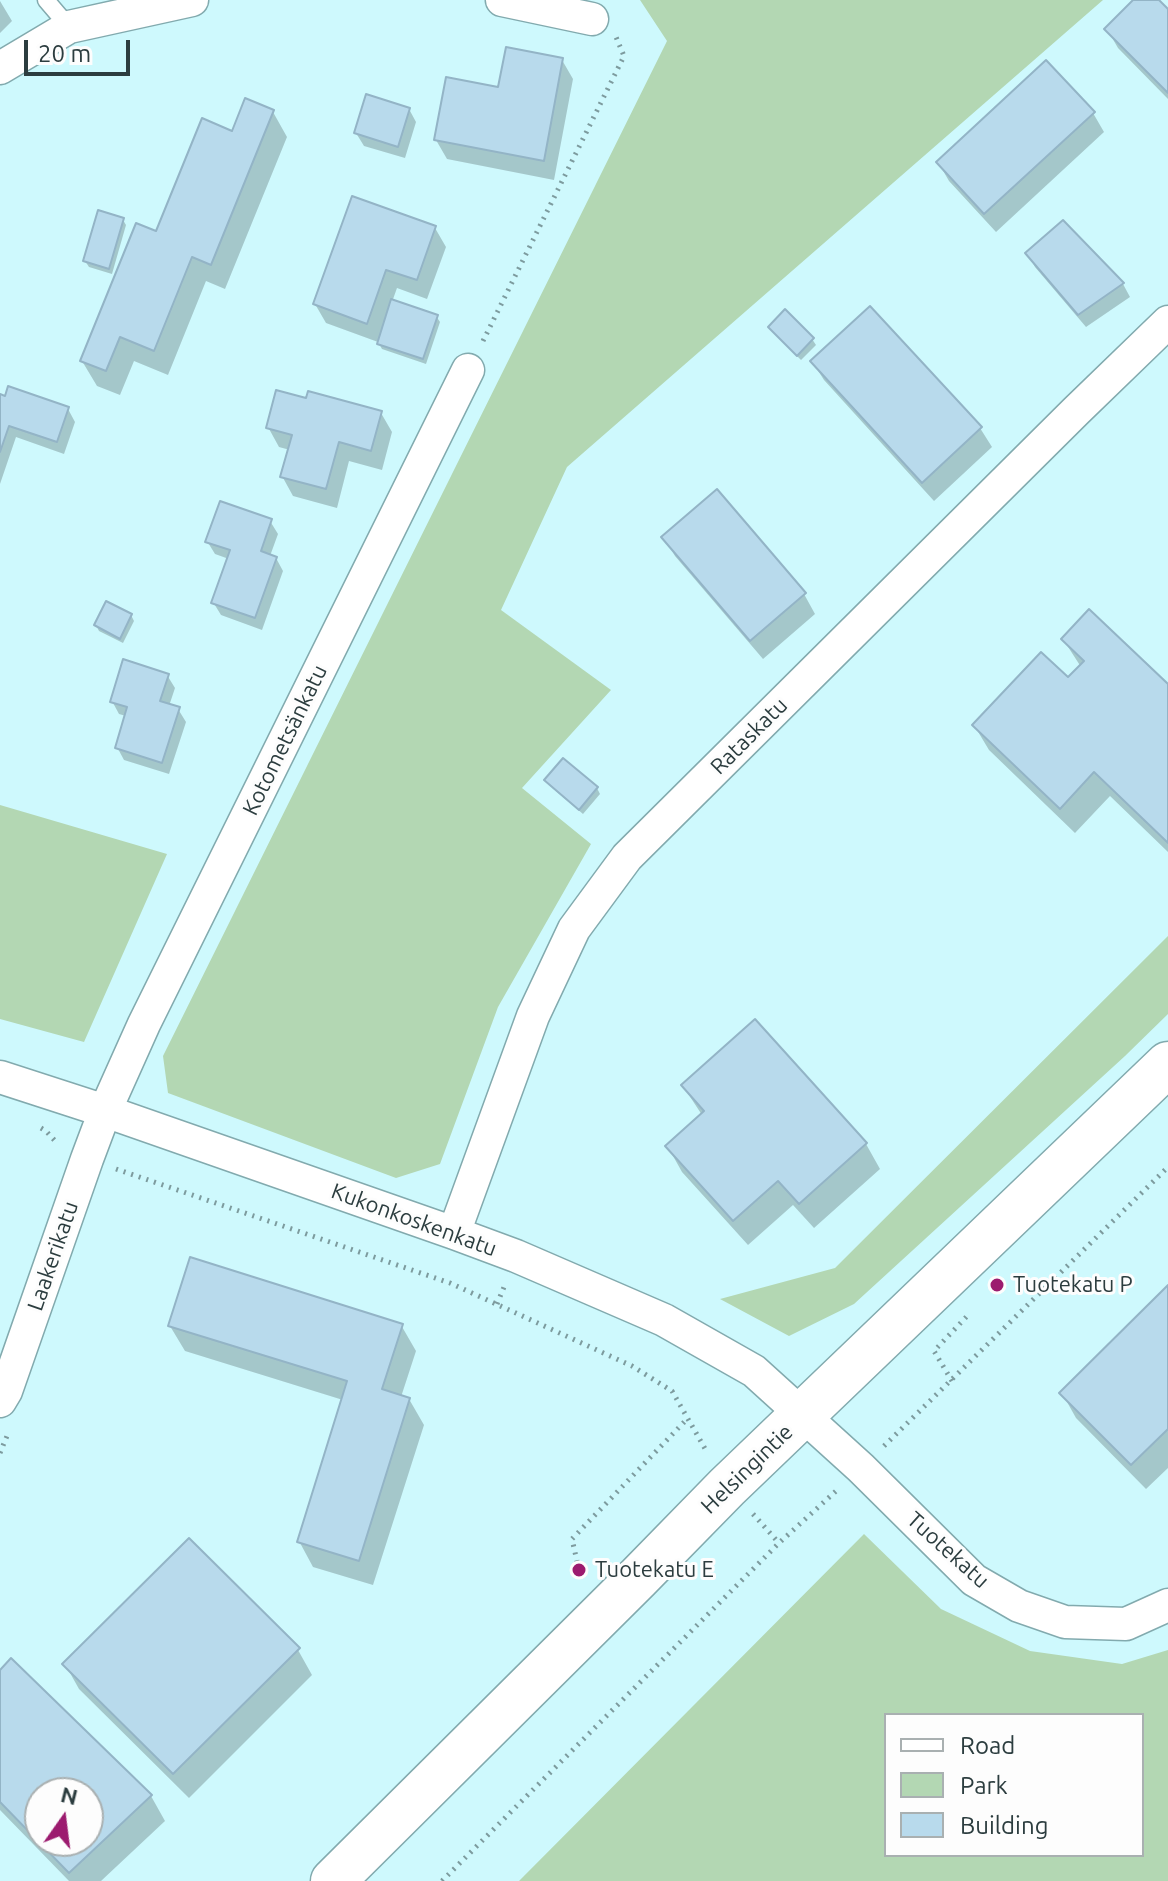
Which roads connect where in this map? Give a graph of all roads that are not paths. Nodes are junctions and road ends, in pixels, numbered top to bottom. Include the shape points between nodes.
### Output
1 (46, 0) edge
2 (192, 0) edge
3 (502, 0) edge
4 (592, 19) road end
5 (69, 27) junction
6 (0, 68) edge
7 (1168, 322) edge
8 (468, 370) road end
9 (1168, 1064) edge
10 (0, 1077) edge
11 (105, 1111) junction
12 (454, 1233) junction
13 (0, 1401) edge
14 (803, 1414) junction
15 (1168, 1605) edge
16 (333, 1881) edge

1 - 5 lane
2 - 5 street
3 - 4 street
5 - 6 street
7 - 12 street, Rataskatu via 627,857 574,929 533,1016
8 - 11 street, Kotometsänkatu
9 - 14 main road, Helsingintie
10 - 11 street, Kukonkoskenkatu
11 - 12 street, Kukonkoskenkatu
11 - 13 street, Laakerikatu
12 - 14 street, Kukonkoskenkatu via 664,1320 754,1371
14 - 15 street, Tuotekatu via 974,1580 1019,1606 1065,1622 1126,1624
14 - 16 main road, Helsingintie

